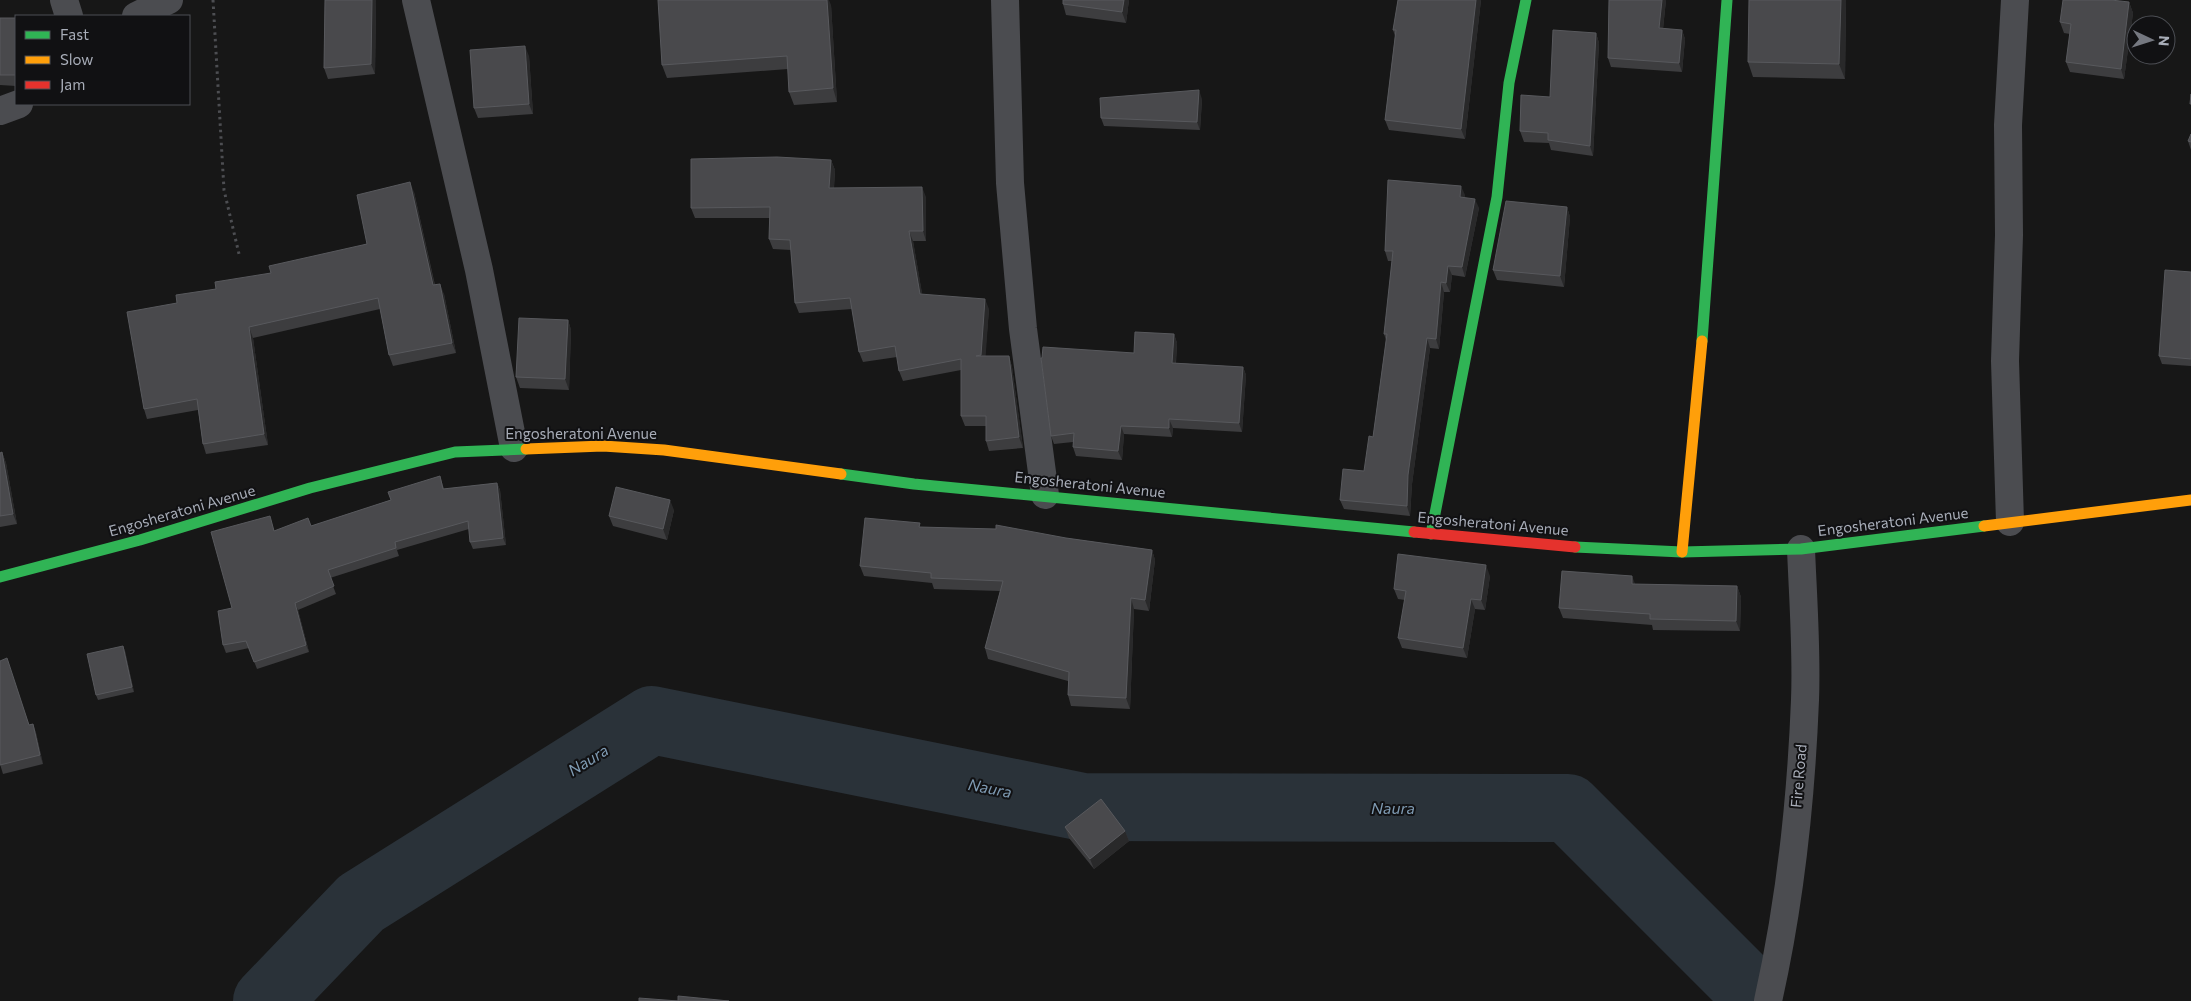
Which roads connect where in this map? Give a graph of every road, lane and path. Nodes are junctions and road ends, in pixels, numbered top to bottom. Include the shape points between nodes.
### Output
1 (64, 0) edge
2 (169, 0) edge
3 (212, 0) edge
4 (416, 0) edge
5 (1005, 0) edge
6 (1526, 0) edge
7 (1727, 0) edge
8 (2015, 0) edge
9 (69, 15) edge
10 (138, 15) edge
11 (17, 105) edge
12 (0, 112) edge
13 (239, 254) dead end
14 (514, 448) junction
15 (1044, 496) junction
16 (2191, 500) edge
17 (2010, 522) junction
18 (1431, 534) junction
19 (1801, 549) junction
20 (1682, 552) junction
21 (0, 577) edge
22 (1768, 1001) edge

1 - 9 street
2 - 10 street
3 - 13 path via 224,190
4 - 14 street via 479,270
5 - 15 street via 1010,183 1023,329
6 - 18 street via 1509,83 1497,197
7 - 20 street via 1717,170
8 - 17 street via 2008,125 2006,360
11 - 12 street
14 - 15 street, Engosheratoni Avenue via 603,446 664,450 914,484
14 - 21 street, Engosheratoni Avenue via 445,454 310,488 140,540
15 - 18 street, Engosheratoni Avenue
16 - 17 street, Engosheratoni Avenue
17 - 19 street, Engosheratoni Avenue
18 - 20 street, Engosheratoni Avenue via 1575,547
19 - 20 street, Engosheratoni Avenue
19 - 22 street, Fire Road via 1805,700 1781,942

